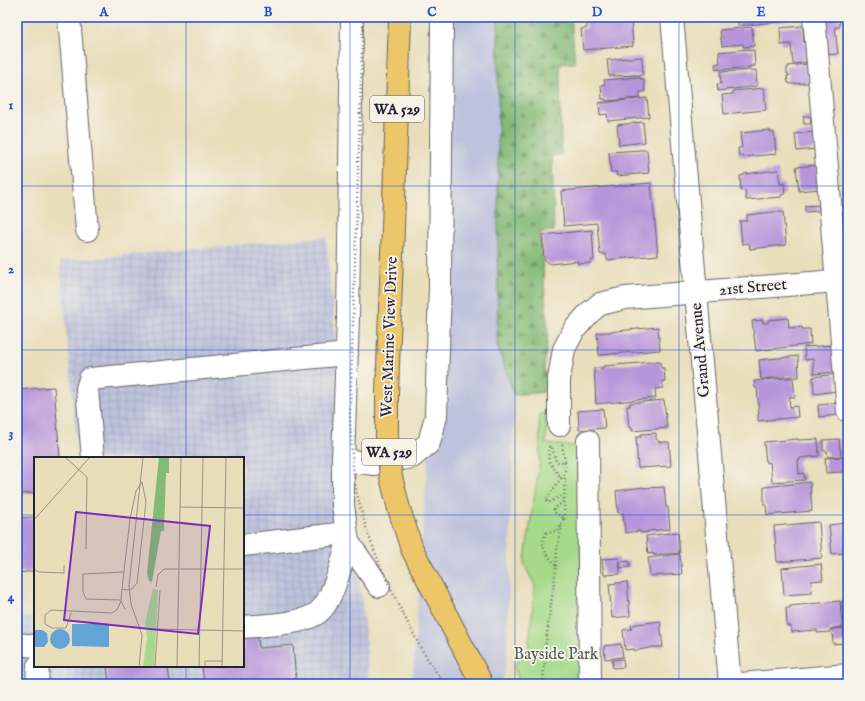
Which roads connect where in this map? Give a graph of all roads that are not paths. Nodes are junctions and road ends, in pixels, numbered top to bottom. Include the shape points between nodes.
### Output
1 (70, 17) edge
2 (352, 17) edge
3 (400, 17) edge
4 (442, 17) edge
5 (672, 17) edge
6 (814, 17) edge
7 (87, 230) dead end
8 (843, 281) edge
9 (696, 293) junction
10 (347, 354) junction
11 (848, 410) edge
12 (559, 425) road end
13 (588, 441) dead end
14 (93, 457) edge
15 (343, 460) junction
16 (347, 537) junction
17 (244, 545) edge
18 (379, 586) dead end
19 (244, 627) edge
20 (17, 644) edge
21 (34, 646) edge
22 (38, 667) edge
23 (848, 674) edge
24 (37, 684) edge
25 (482, 684) edge
26 (590, 684) edge
27 (730, 684) edge
28 (740, 684) edge

1 - 7 street
2 - 10 street
3 - 25 main road, West Marine View Drive / WA 529, bridge via 387,393 387,437 391,477 412,549
4 - 15 street via 440,285 436,416 429,443 412,457 374,464
5 - 9 street, Grand Avenue
6 - 8 street
8 - 9 street, 21st Street
8 - 11 street
9 - 12 street, 21st Street via 625,298 600,304 589,313 574,330 564,349 559,379
9 - 27 street, Grand Avenue
10 - 14 street via 90,379 87,390
10 - 15 street
13 - 26 street
15 - 16 street via 343,505
16 - 17 street
16 - 18 street
16 - 19 street via 336,583 328,600 317,614 296,621
20 - 21 street
22 - 24 street
23 - 28 street

